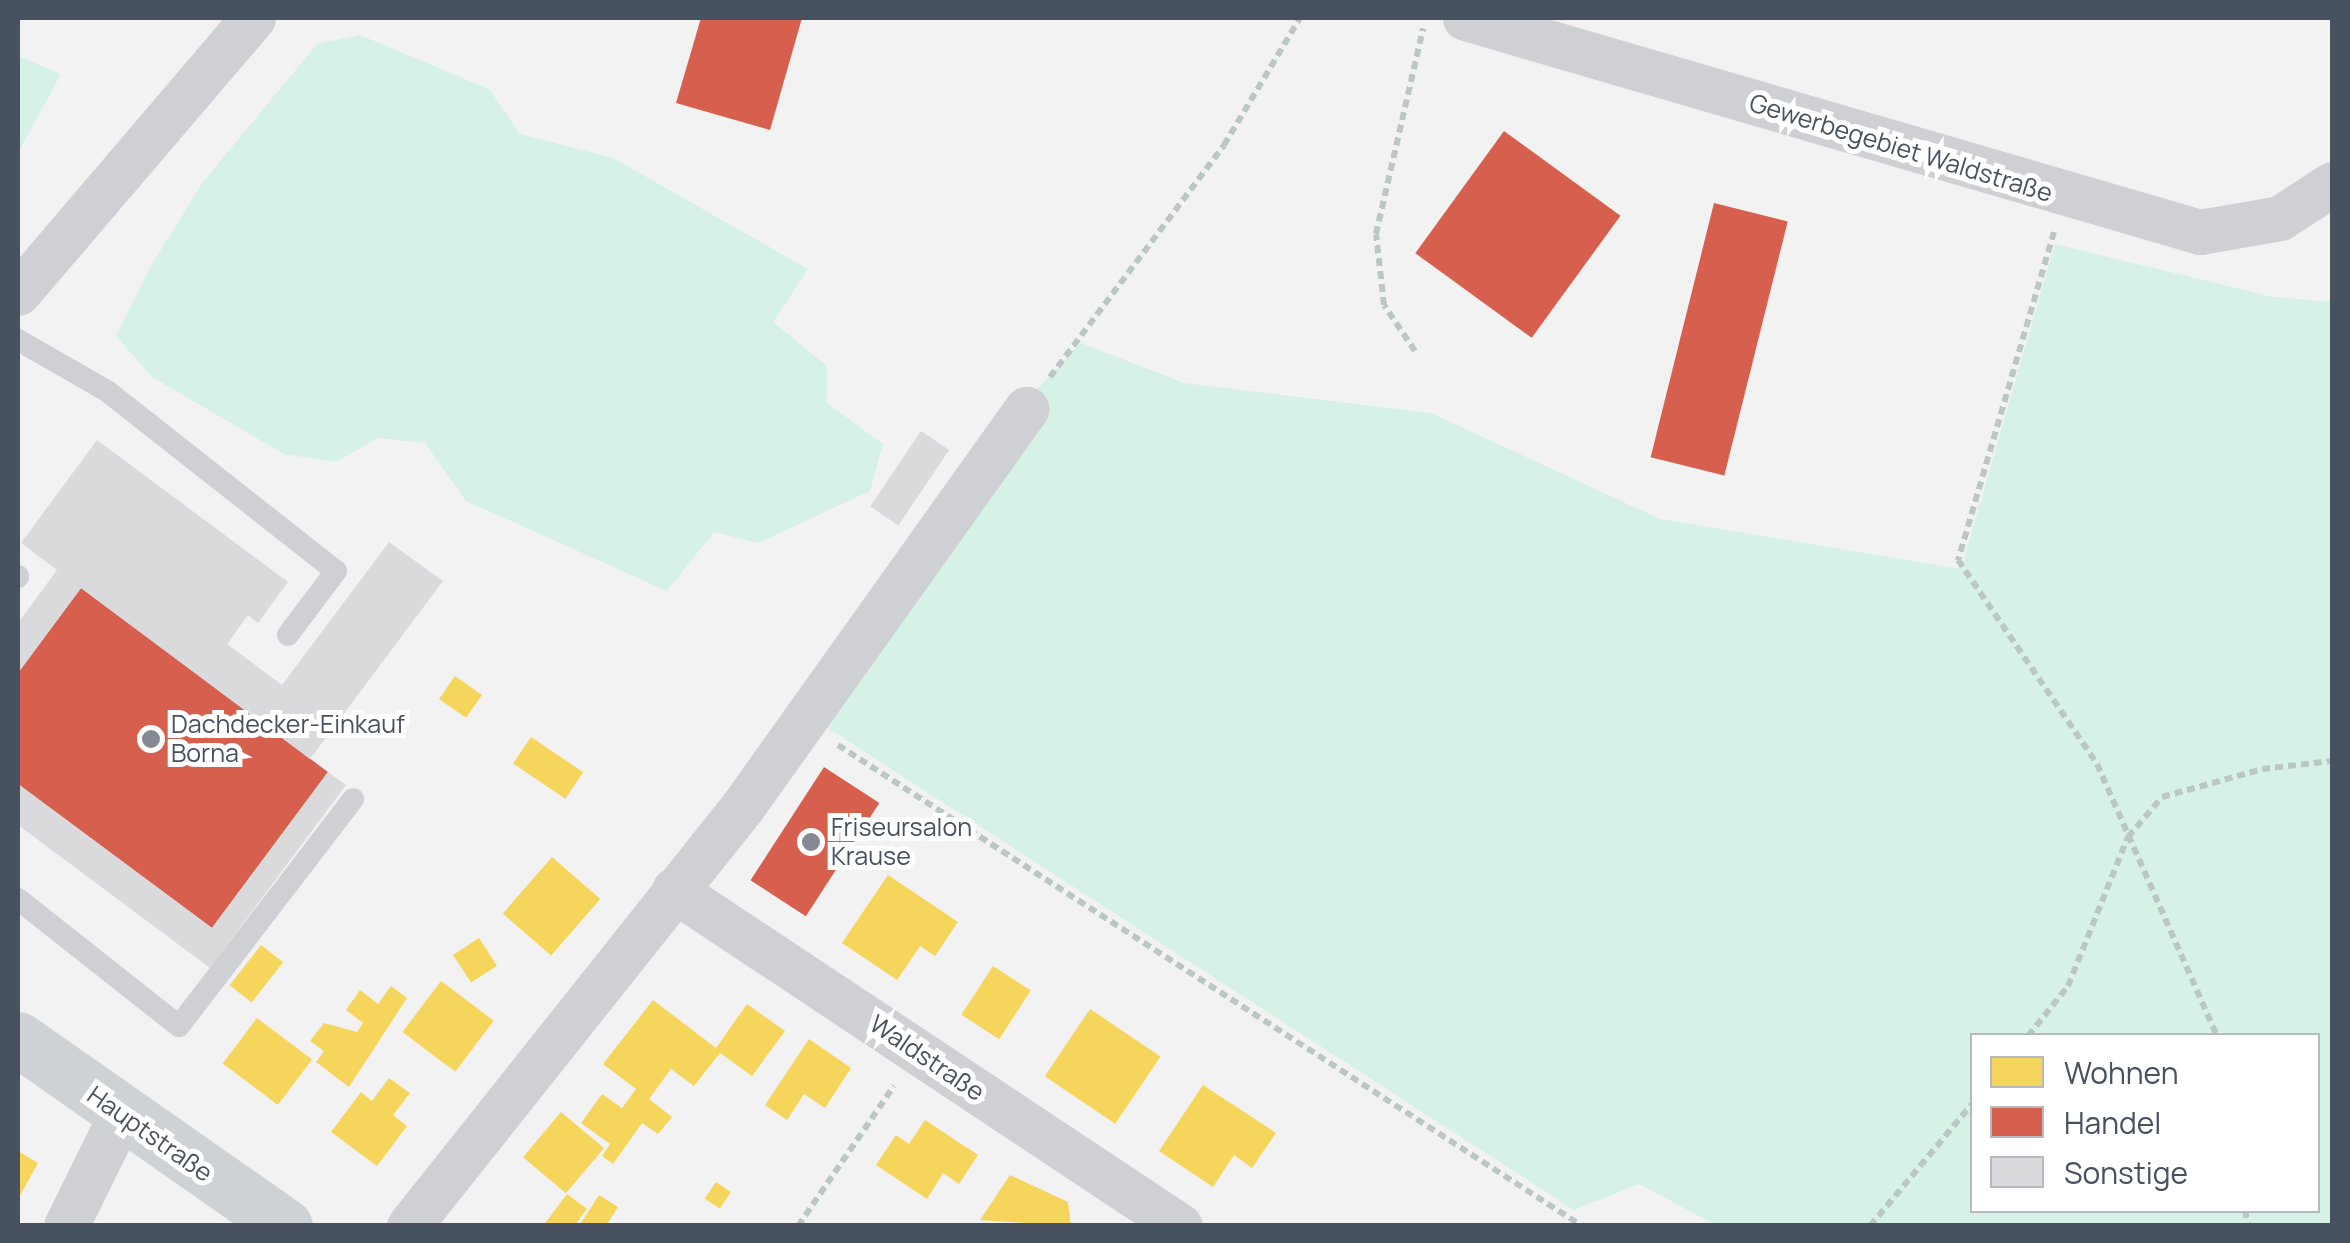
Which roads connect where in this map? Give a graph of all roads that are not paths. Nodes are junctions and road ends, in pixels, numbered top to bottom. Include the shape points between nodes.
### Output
1 (253, 18) edge
2 (1465, 18) edge
3 (2332, 184) edge
4 (18, 292) edge
5 (18, 340) edge
6 (1026, 409) road end
7 (288, 634) dead end
8 (354, 799) dead end
9 (674, 890) junction
10 (18, 899) edge
11 (18, 1040) edge
12 (121, 1114) junction
13 (66, 1226) edge
14 (285, 1226) edge
15 (409, 1226) edge
16 (1180, 1226) edge

1 - 4 street
2 - 3 street, Gewerbegebiet Waldstraße via 2200,232 2280,218
5 - 7 lane via 107,390 336,570
6 - 9 street via 804,721
8 - 10 lane via 178,1026
9 - 15 street
9 - 16 street, Waldstraße
11 - 12 main road, Hauptstraße
12 - 13 street
12 - 14 main road, Hauptstraße

